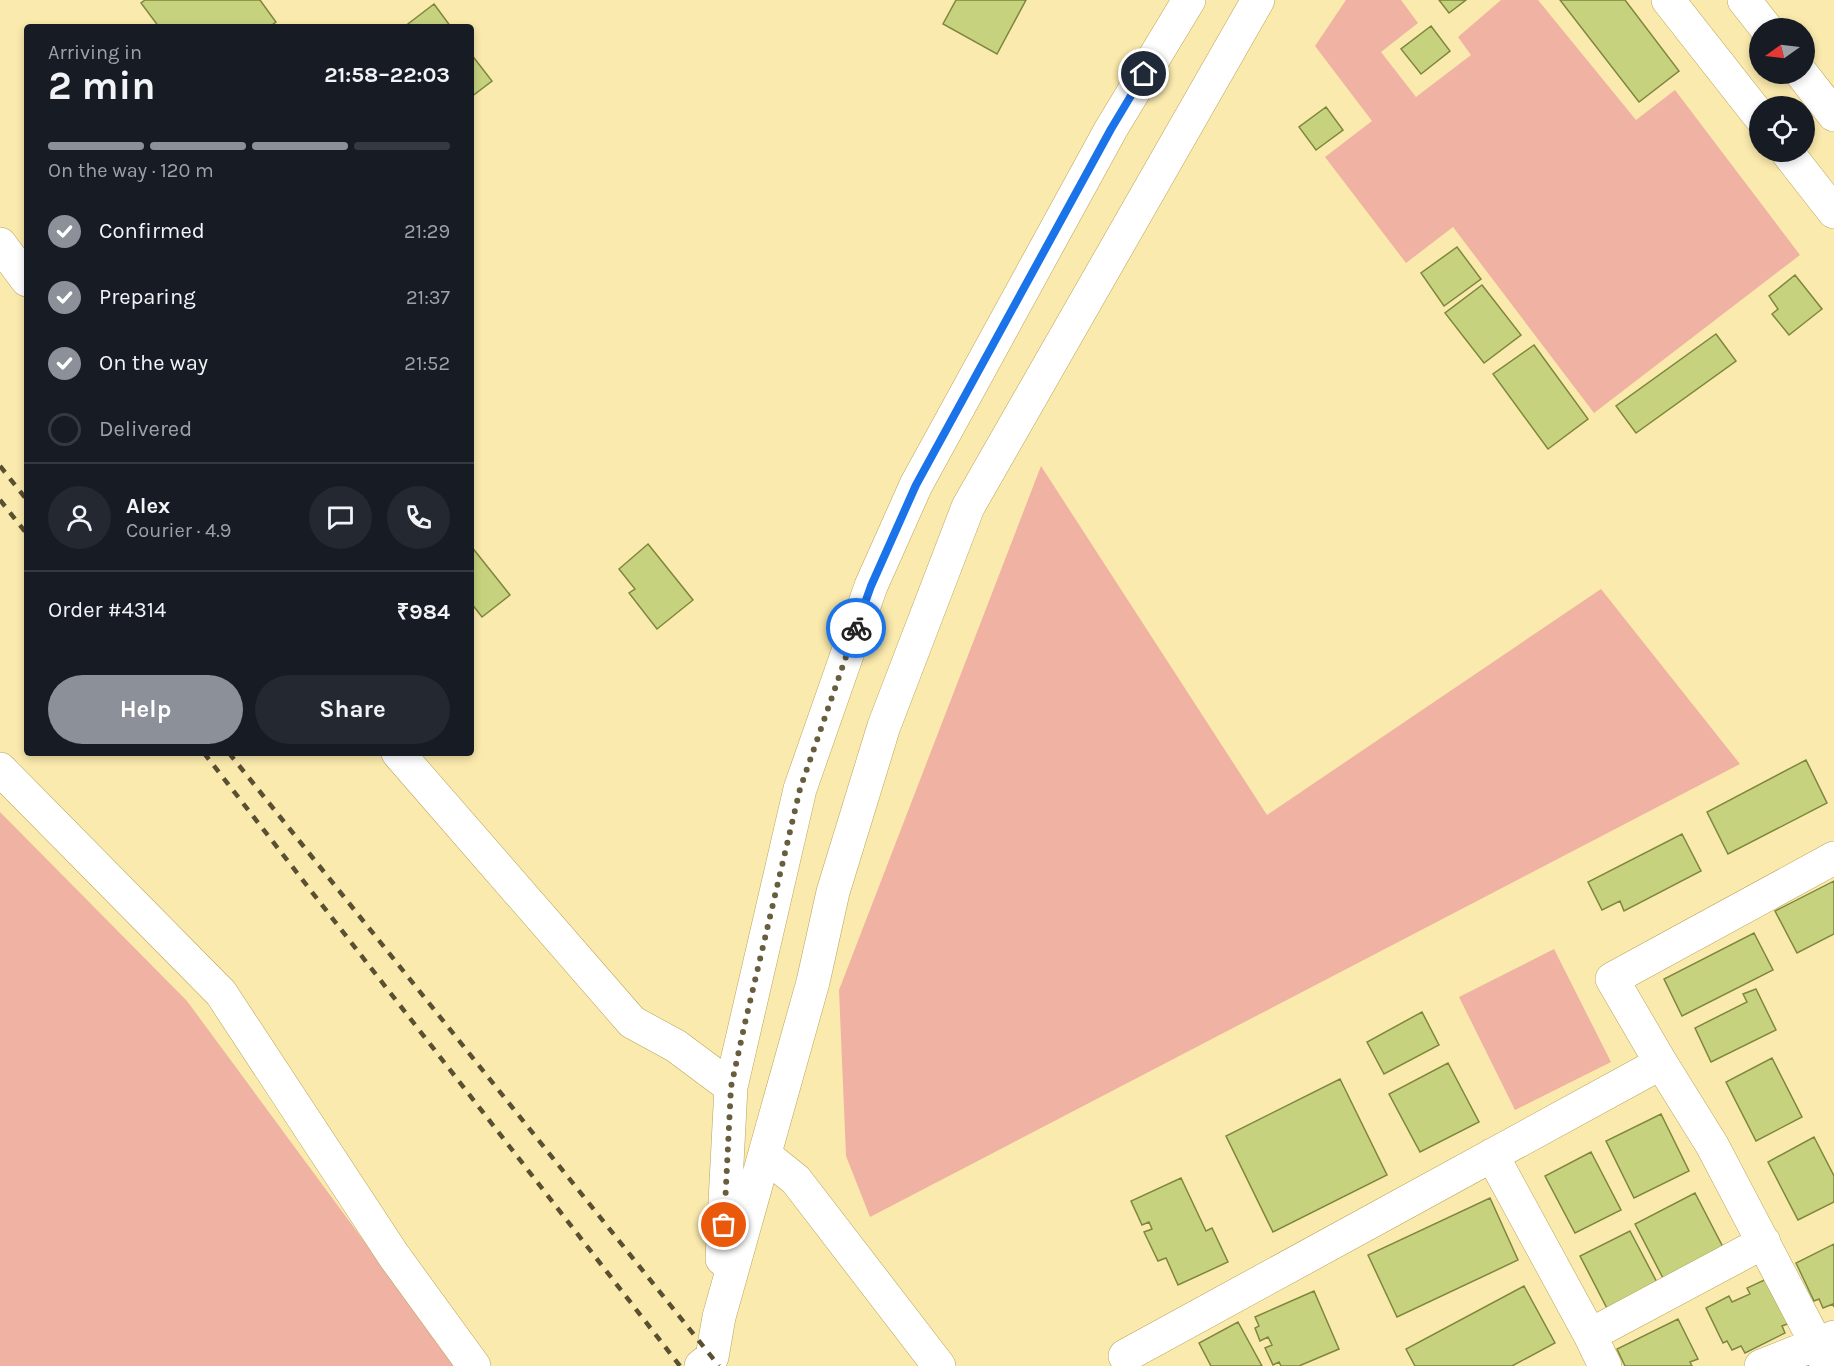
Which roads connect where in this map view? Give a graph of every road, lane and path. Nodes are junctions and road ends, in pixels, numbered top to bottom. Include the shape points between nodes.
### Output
1 (1189, 0) edge
2 (1258, 0) edge
3 (1668, 0) edge
4 (1744, 0) edge
5 (1758, 18) edge
6 (1810, 84) edge
7 (1749, 103) edge
8 (1834, 115) edge
9 (1795, 162) edge
10 (1834, 212) edge
11 (0, 244) edge
12 (24, 276) edge
13 (401, 756) edge
14 (0, 769) edge
15 (1834, 858) edge
16 (1660, 1063) junction
17 (731, 1087) junction
18 (765, 1155) junction
19 (1492, 1155) junction
20 (1764, 1242) junction
21 (719, 1317) junction
22 (1590, 1335) junction
23 (1826, 1349) edge
24 (1125, 1356) dead end
25 (474, 1366) edge
26 (701, 1366) edge
27 (939, 1366) edge
28 (1605, 1366) edge
29 (1761, 1366) edge

1 - 17 street via 1111,129 916,485 871,586 800,789
2 - 18 street via 968,507 884,726 833,892 813,982
3 - 7 street
4 - 5 street
6 - 8 street
9 - 10 street
11 - 12 street
13 - 17 street via 632,1022 676,1046
14 - 25 street via 220,993 394,1256
15 - 16 street via 1612,979
16 - 19 street
16 - 20 street via 1712,1145
17 - 21 street
18 - 21 street
18 - 27 street via 796,1180
19 - 22 street
19 - 24 street
20 - 22 street
20 - 23 street
21 - 26 street via 712,1357
22 - 28 street
23 - 29 street

